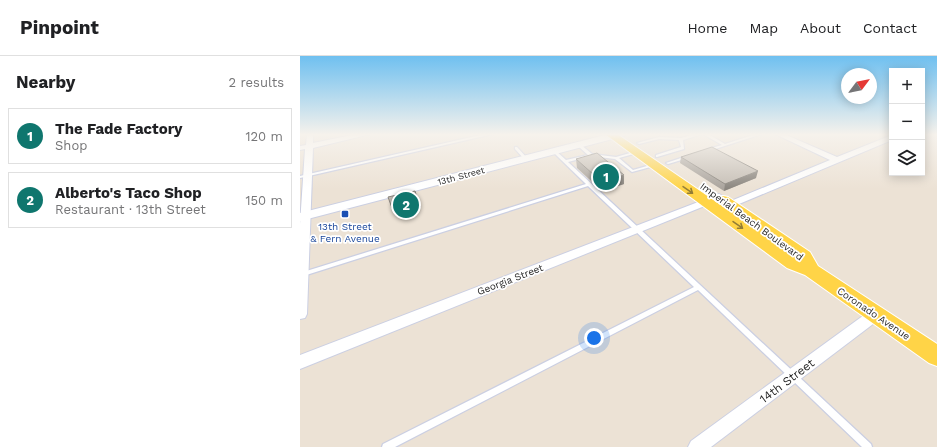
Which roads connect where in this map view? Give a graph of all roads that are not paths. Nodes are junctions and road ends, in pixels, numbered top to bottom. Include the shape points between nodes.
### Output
1 (309, 152) edge
2 (410, 152) edge
3 (520, 152) edge
4 (554, 152) edge
5 (555, 152) edge
6 (588, 152) edge
7 (629, 152) edge
8 (645, 152) edge
9 (675, 152) edge
10 (819, 152) edge
11 (855, 152) edge
12 (592, 155) junction
13 (689, 156) edge
14 (616, 158) junction
15 (526, 159) junction
16 (836, 160) junction
17 (660, 161) junction
18 (565, 162) junction
19 (304, 176) edge
20 (589, 184) junction
21 (718, 203) junction
22 (303, 217) edge
23 (637, 229) junction
24 (811, 270) joint
25 (301, 275) edge
26 (698, 287) junction
27 (300, 314) edge
28 (876, 314) junction
29 (937, 356) edge
30 (300, 362) edge
31 (794, 377) junction
32 (386, 447) edge
33 (698, 447) edge
34 (868, 447) edge

1 - 19 street
2 - 19 lane
3 - 15 lane
4 - 15 main road, 13th Street
5 - 18 lane
6 - 12 lane
7 - 14 lane
8 - 17 main road, Imperial Beach Boulevard
9 - 17 lane
10 - 16 street
11 - 16 street, Georgia Street
12 - 14 lane
12 - 18 lane
13 - 17 lane
14 - 17 lane via 632,171
15 - 22 main road, 13th Street
16 - 21 street, Georgia Street
17 - 21 main road, Imperial Beach Boulevard
18 - 20 lane
19 - 22 street
20 - 23 lane
20 - 25 lane
21 - 23 street, Georgia Street
21 - 24 main road, Imperial Beach Boulevard via 804,256
22 - 25 street
23 - 26 lane
23 - 30 street, Georgia Street
24 - 28 main road, Coronado Avenue
25 - 27 street
26 - 31 lane
26 - 32 lane
28 - 29 main road, Coronado Avenue
28 - 31 street, 14th Street
31 - 33 street, 14th Street
31 - 34 lane

